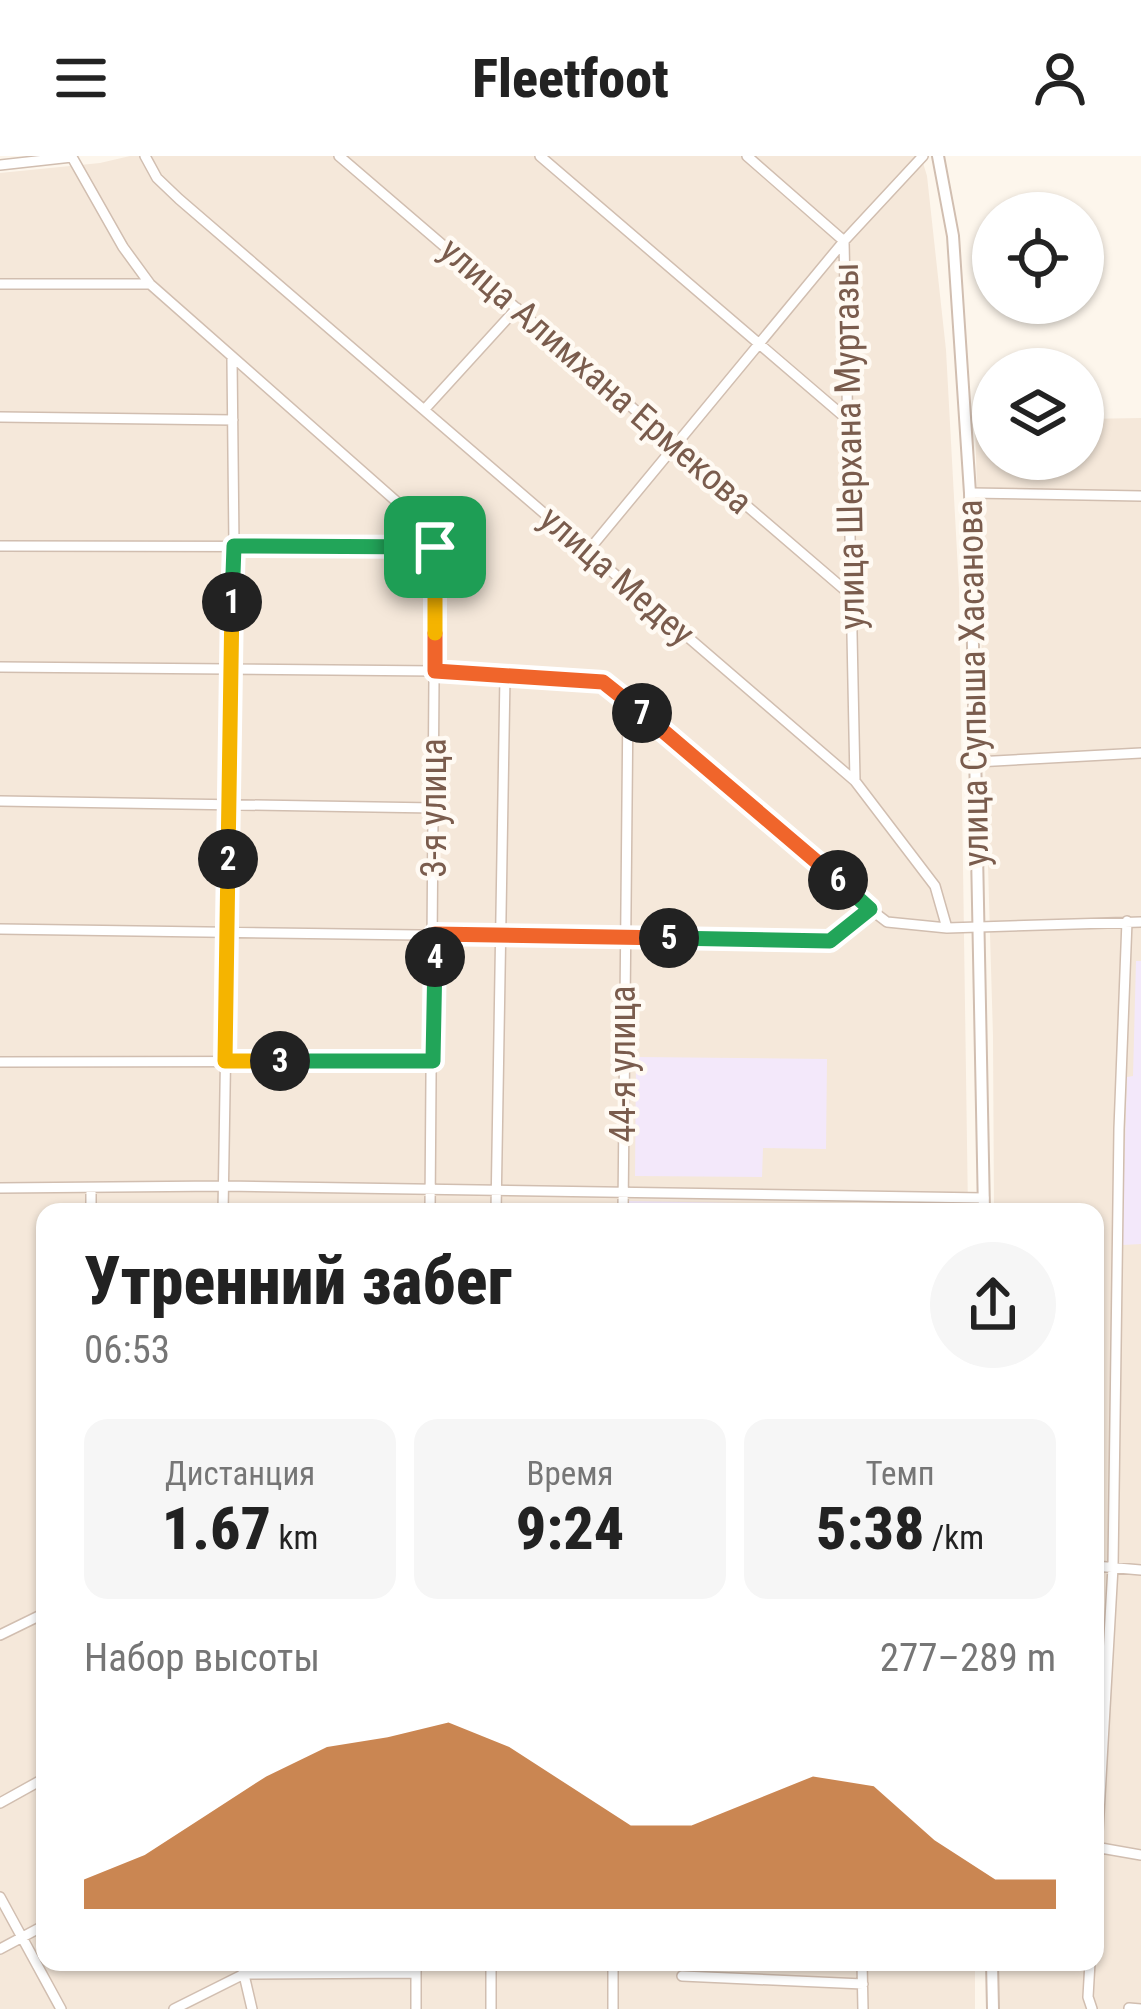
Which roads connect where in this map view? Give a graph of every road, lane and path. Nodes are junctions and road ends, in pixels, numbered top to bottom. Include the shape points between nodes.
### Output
1 (74, 156) edge
2 (145, 156) edge
3 (339, 156) edge
4 (540, 156) edge
5 (747, 156) edge
6 (922, 156) edge
7 (938, 156) edge
8 (0, 165) edge
9 (844, 241) junction
10 (0, 284) edge
11 (151, 284) junction
12 (517, 308) junction
13 (760, 345) junction
14 (232, 359) junction
15 (424, 410) junction
16 (0, 417) edge
17 (233, 420) junction
18 (848, 420) junction
19 (678, 446) junction
20 (970, 493) junction
21 (1141, 496) edge
22 (0, 546) edge
23 (234, 546) junction
24 (435, 547) junction
25 (588, 551) junction
26 (853, 597) junction
27 (0, 668) edge
28 (230, 668) junction
29 (435, 671) junction
30 (505, 676) junction
31 (628, 701) junction
32 (1141, 752) edge
33 (976, 762) junction
34 (854, 781) junction
35 (0, 802) edge
36 (228, 806) junction
37 (434, 808) junction
38 (870, 909) junction
39 (1127, 921) junction
40 (1141, 922) edge
41 (978, 926) junction
42 (947, 928) junction
43 (0, 929) edge
44 (227, 931) junction
45 (435, 934) junction
46 (503, 935) junction
47 (623, 938) junction
48 (0, 1061) edge
49 (225, 1061) junction
50 (433, 1061) junction
51 (224, 1186) junction
52 (0, 1188) edge
53 (91, 1190) junction
54 (430, 1191) junction
55 (623, 1191) junction
56 (496, 1193) junction
57 (855, 1197) junction
58 (984, 1198) junction
59 (91, 1203) edge
60 (223, 1203) edge
61 (430, 1203) edge
62 (496, 1203) edge
63 (623, 1203) edge
64 (855, 1203) edge
65 (984, 1203) edge
66 (1104, 1567) edge
67 (1113, 1568) junction
68 (1141, 1570) edge
69 (36, 1617) edge
70 (0, 1636) edge
71 (1104, 1716) edge
72 (36, 1783) edge
73 (0, 1803) edge
74 (1104, 1848) edge
75 (1141, 1855) edge
76 (0, 1897) edge
77 (36, 1930) edge
78 (21, 1938) junction
79 (0, 1949) edge
80 (36, 1965) edge
81 (40, 1971) edge
82 (237, 1971) edge
83 (243, 1971) edge
84 (416, 1971) edge
85 (491, 1971) edge
86 (613, 1971) edge
87 (862, 1971) edge
88 (992, 1971) edge
89 (1089, 1971) edge
90 (682, 1976) dead end
91 (862, 1984) junction
92 (1129, 2008) edge
93 (61, 2009) edge
94 (174, 2009) edge
95 (252, 2009) edge
96 (416, 2009) edge
97 (491, 2009) edge
98 (613, 2009) edge
99 (863, 2009) edge
100 (992, 2009) edge
101 (1092, 2009) edge
102 (1141, 2009) edge

1 - 8 street
1 - 11 street
2 - 15 street, улица Медеу via 179,199
3 - 12 street, улица Алимхана Ермекова
4 - 13 street
5 - 9 street, улица Шерхана Муртазы
6 - 9 street
7 - 20 street, улица Супыша Хасанова via 953,236
9 - 13 street
9 - 18 street, улица Шерхана Муртазы
10 - 11 street
11 - 14 street
12 - 15 street
12 - 19 street, улица Алимхана Ермекова
13 - 18 street
13 - 19 street
14 - 17 street
14 - 24 street via 419,519
15 - 25 street, улица Медеу
16 - 17 street
17 - 23 street
18 - 26 street, улица Шерхана Муртазы
19 - 25 street
19 - 26 street, улица Алимхана Ермекова
20 - 21 street
20 - 33 street, улица Супыша Хасанова
22 - 23 street
23 - 24 street
23 - 28 street
24 - 29 street, 3-я улица
25 - 34 street, улица Медеу
26 - 34 street, улица Шерхана Муртазы
27 - 28 street
28 - 29 street
28 - 36 street
29 - 30 street
29 - 37 street, 3-я улица
30 - 31 street via 603,682
30 - 46 street
31 - 38 street
31 - 47 street, 44-я улица
32 - 33 street
33 - 41 street, улица Супыша Хасанова
34 - 42 street, улица Медеу via 935,886
35 - 36 street
36 - 37 street
36 - 44 street
37 - 45 street, 3-я улица
38 - 42 street via 887,922
38 - 47 street via 830,941
39 - 40 street
39 - 41 street
39 - 67 street
41 - 42 street
41 - 58 street, улица Супыша Хасанова
43 - 44 street
44 - 45 street
44 - 49 street
45 - 46 street
45 - 50 street, 3-я улица
46 - 47 street
46 - 56 street
47 - 55 street, 44-я улица
48 - 49 street
49 - 50 street
49 - 51 street
50 - 54 street, 3-я улица
51 - 53 street
51 - 54 street
51 - 60 street
52 - 53 street
53 - 59 street
54 - 56 street
54 - 61 street, 3-я улица
55 - 56 street
55 - 57 street
55 - 63 street, 44-я улица
56 - 62 street
57 - 58 street
57 - 64 street
58 - 65 street, улица Супыша Хасанова
66 - 67 street
67 - 68 street
67 - 71 street
69 - 70 street
72 - 73 street
74 - 75 street
76 - 78 street
77 - 78 street
78 - 79 street
78 - 80 street
81 - 93 street
82 - 94 street
83 - 95 street
84 - 96 street
85 - 97 street
86 - 98 street
87 - 91 street
88 - 100 street
89 - 101 street
90 - 91 street
91 - 99 street
92 - 102 street

